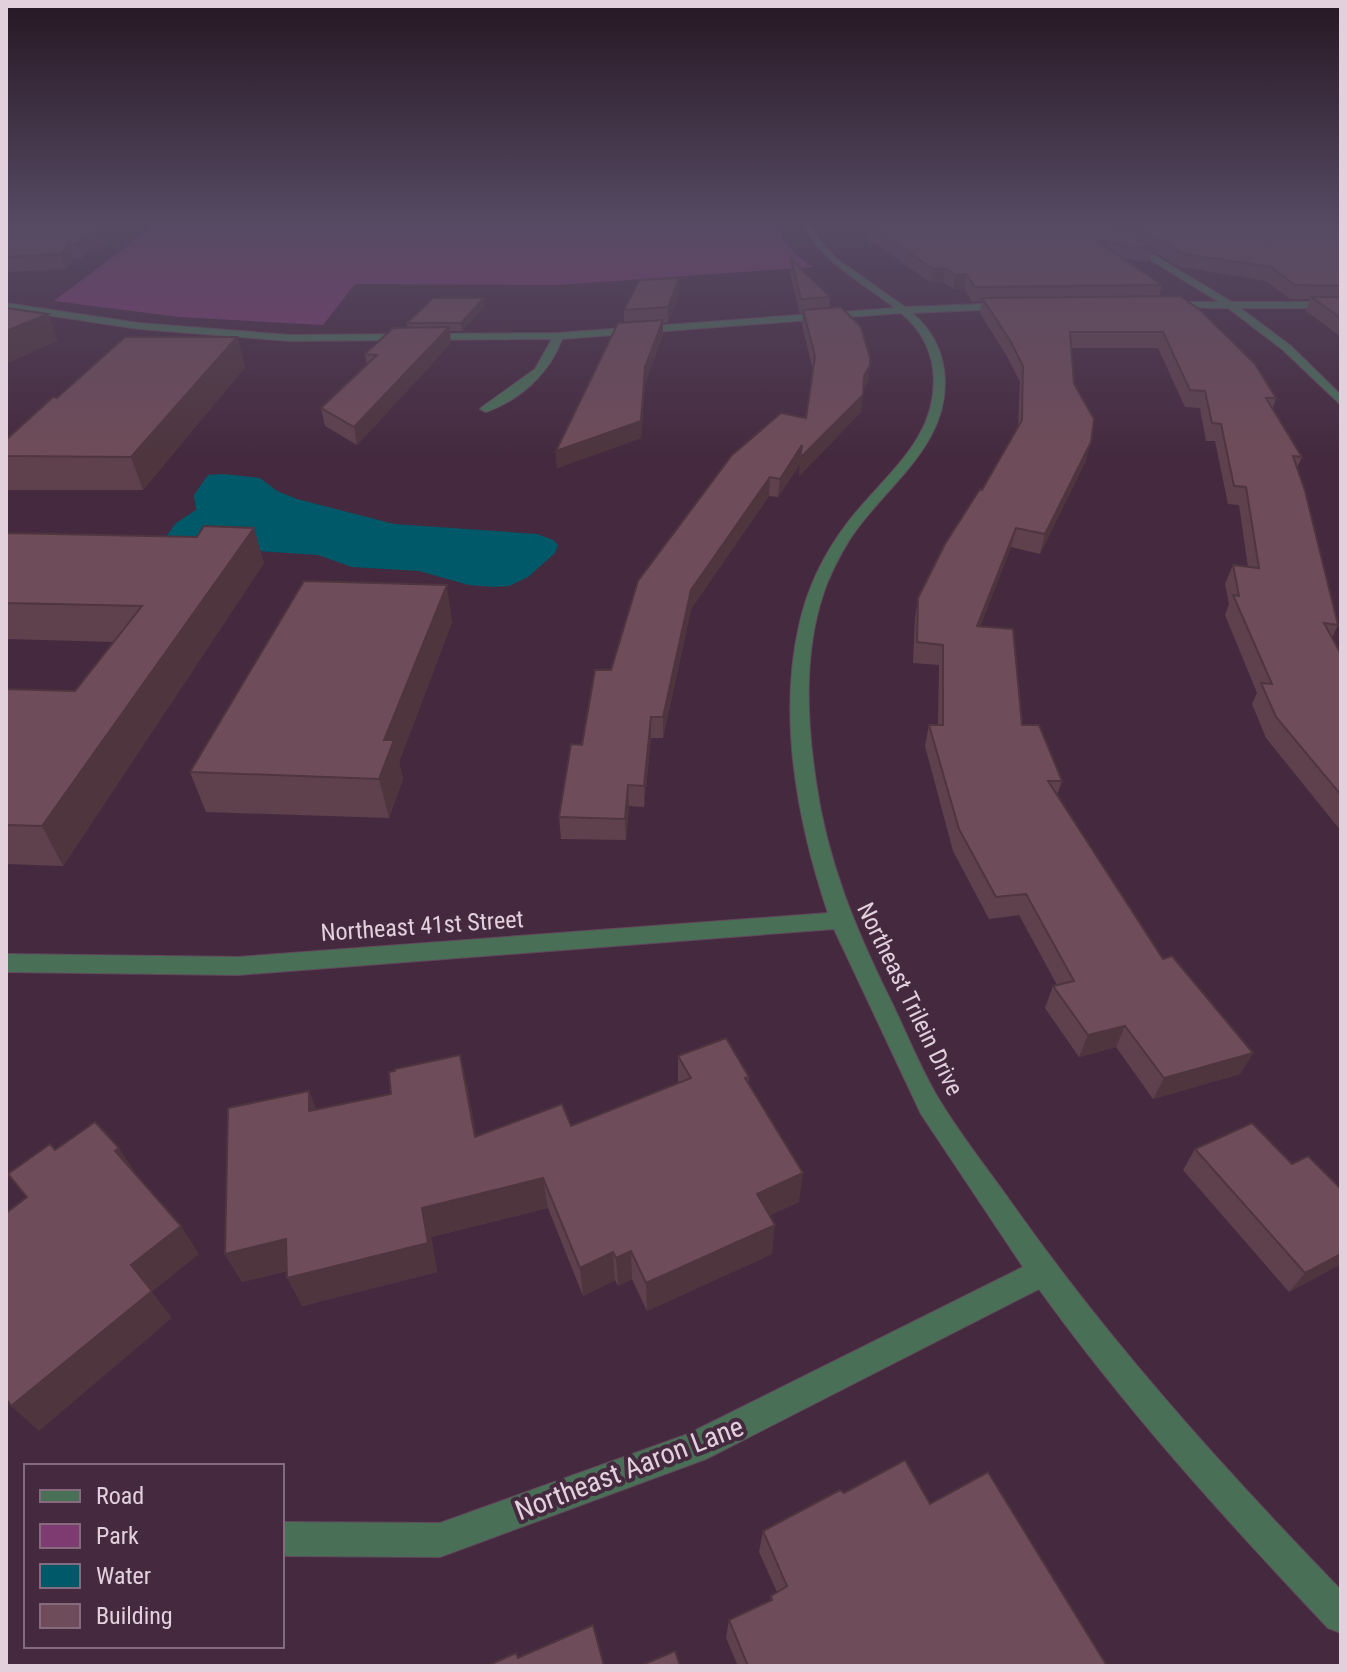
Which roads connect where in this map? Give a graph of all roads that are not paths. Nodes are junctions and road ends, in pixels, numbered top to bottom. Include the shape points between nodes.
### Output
1 (889, 300) edge
2 (1217, 300) edge
3 (1151, 305) edge
4 (1341, 305) edge
5 (6, 306) edge
6 (1010, 306) edge
7 (1227, 306) junction
8 (903, 310) junction
9 (558, 336) junction
10 (1341, 402) edge
11 (486, 409) dead end
12 (841, 920) junction
13 (6, 963) edge
14 (1041, 1273) junction
15 (284, 1539) edge
16 (1341, 1615) edge

1 - 8 street, Northeast Trilein Drive
2 - 7 street
3 - 7 street
4 - 7 street
5 - 9 street via 139,326 290,338
6 - 8 street
7 - 10 street via 1299,357
8 - 9 street
8 - 12 street, Northeast Trilein Drive via 936,350 941,402 928,438 852,526 825,575 804,638 799,709 808,796
9 - 11 street via 552,357 538,376
12 - 13 street, Northeast 41st Street via 238,966
12 - 14 street, Northeast Trilein Drive via 925,1097
14 - 15 street, Northeast Aaron Lane via 695,1448 440,1540
14 - 16 street, Northeast Trilein Drive via 1151,1408

